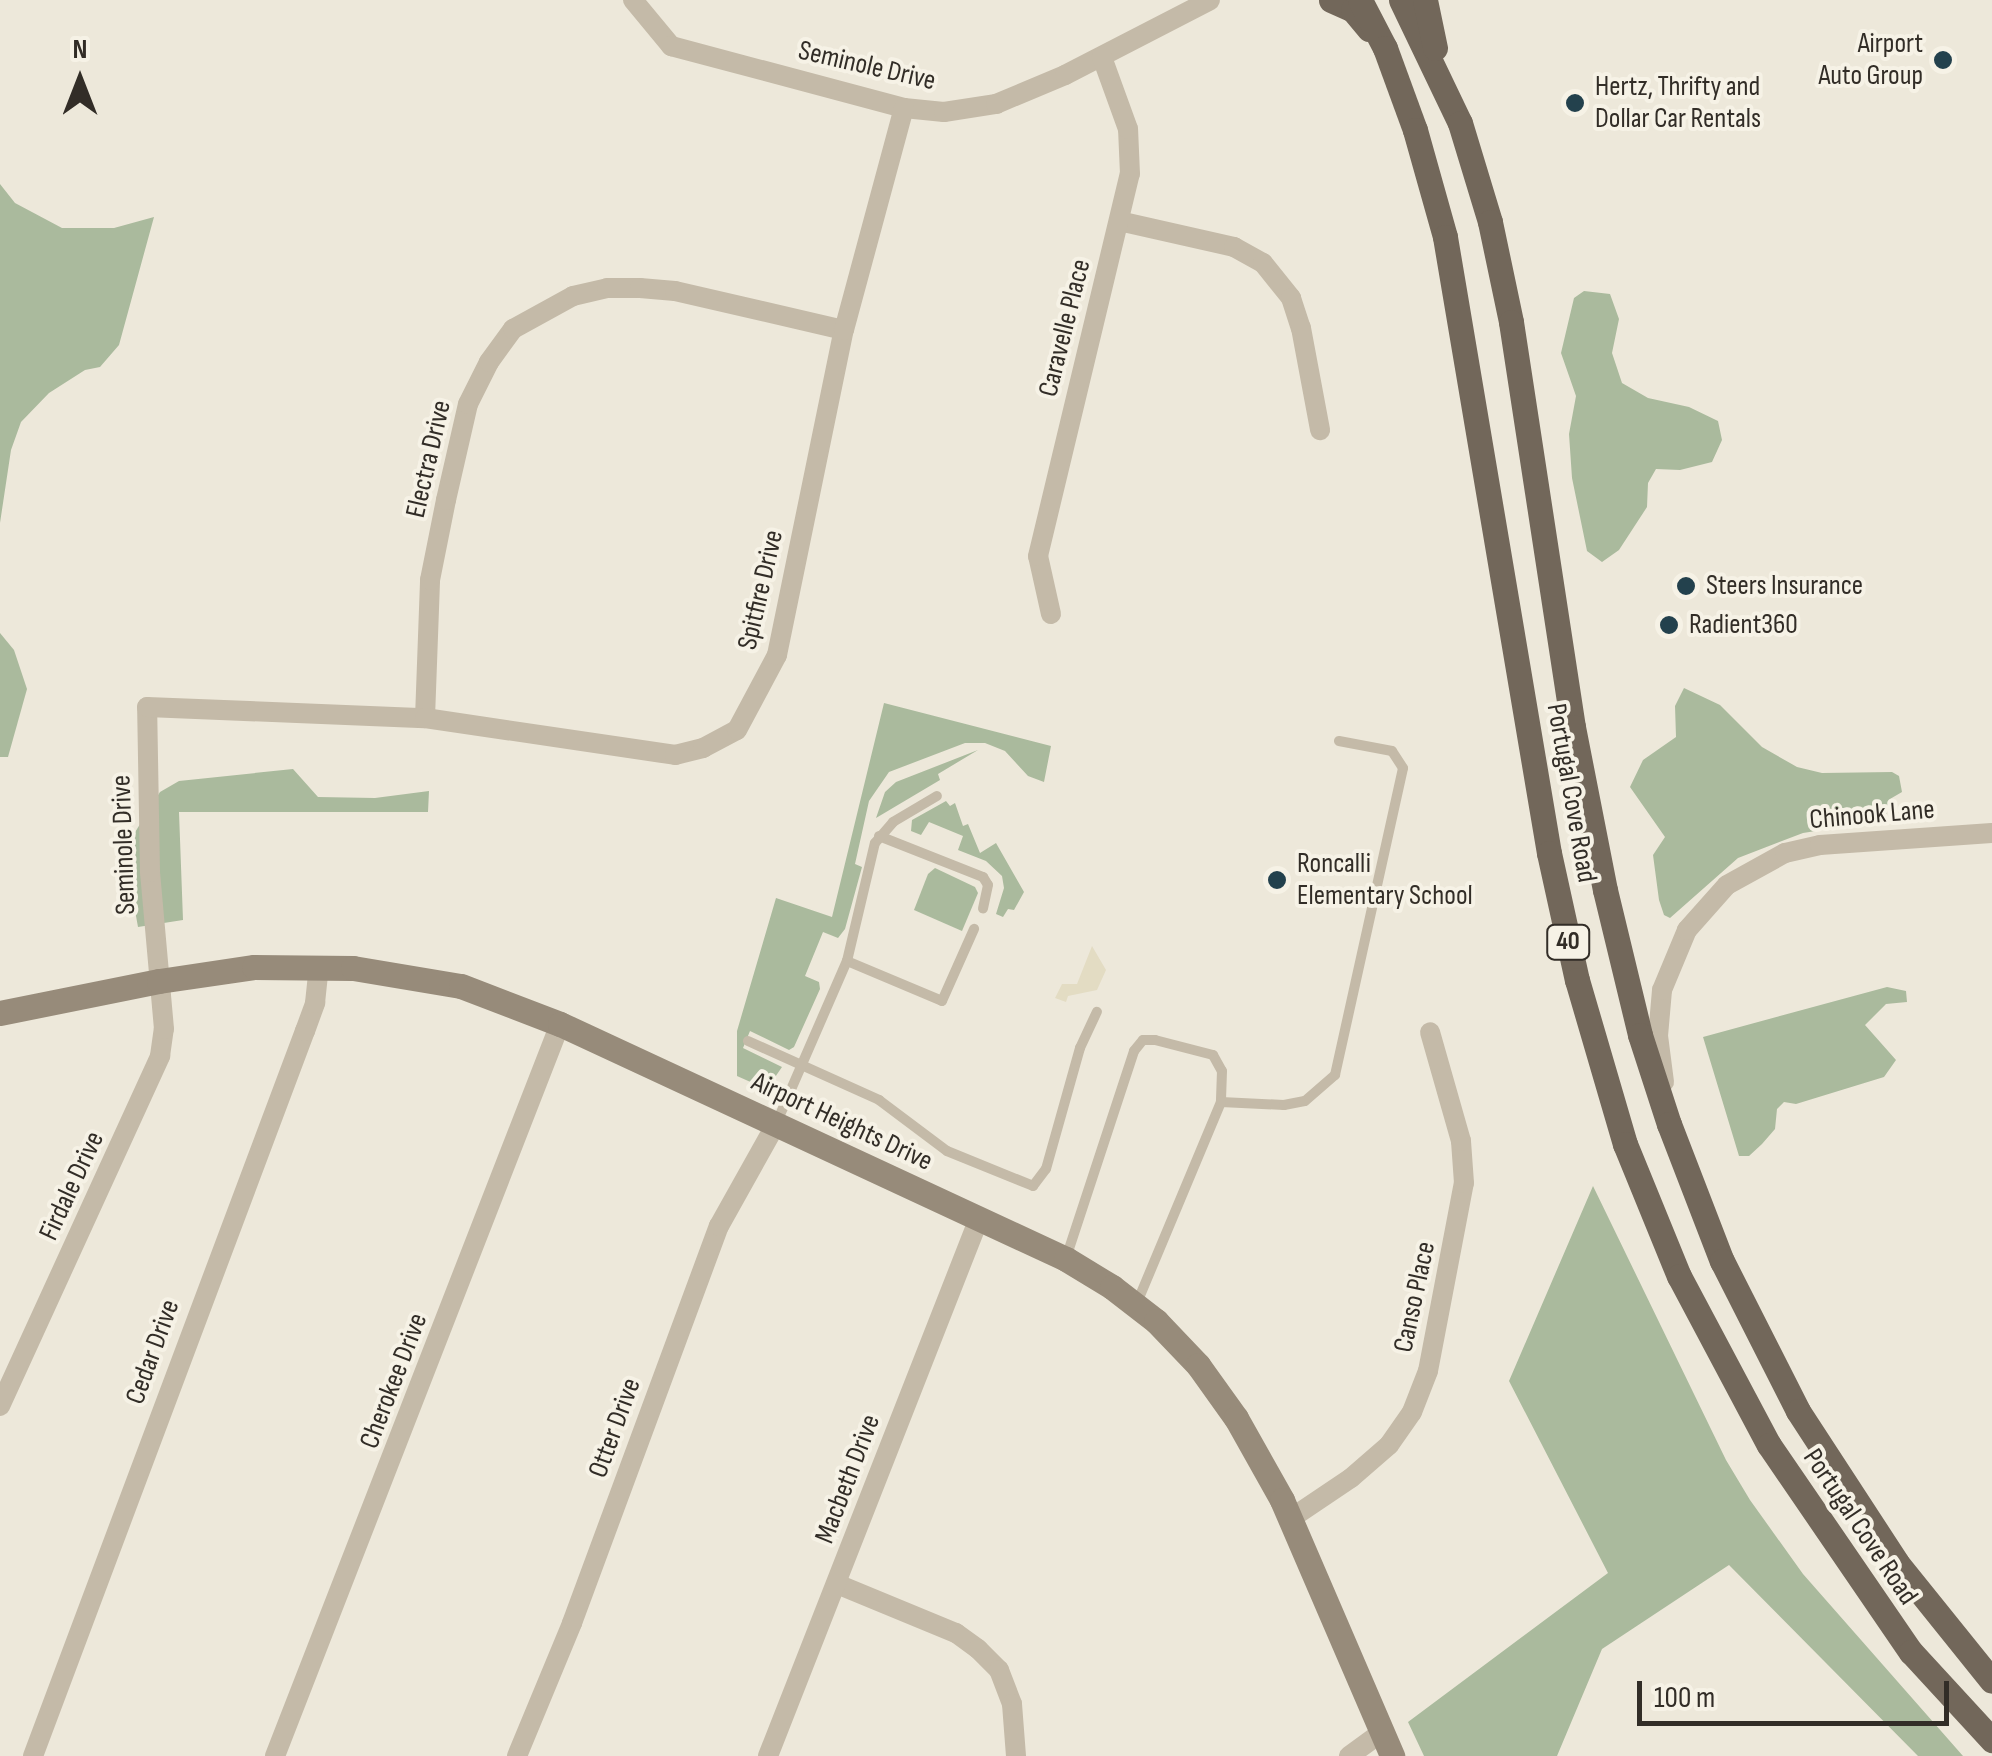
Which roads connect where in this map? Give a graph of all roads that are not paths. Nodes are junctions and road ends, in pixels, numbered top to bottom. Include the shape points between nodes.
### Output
1 (633, 0) edge
2 (1210, 0) edge
3 (1330, 0) edge
4 (1360, 0) edge
5 (1401, 0) edge
6 (1425, 0) edge
7 (1385, 48) junction
8 (1102, 57) junction
9 (1442, 82) junction
10 (904, 108) junction
11 (1120, 221) junction
12 (844, 330) junction
13 (1320, 430) dead end
14 (1050, 614) dead end
15 (147, 707) joint
16 (425, 718) junction
17 (1339, 741) dead end
18 (938, 796) dead end
19 (1992, 833) edge
20 (880, 836) junction
21 (983, 908) dead end
22 (974, 929) dead end
23 (847, 961) junction
24 (319, 966) junction
25 (158, 981) junction
26 (1096, 1012) dead end
27 (0, 1014) edge
28 (560, 1024) junction
29 (1430, 1032) dead end
30 (748, 1041) dead end
31 (800, 1065) junction
32 (1221, 1102) junction
33 (776, 1124) junction
34 (1669, 1124) junction
35 (978, 1221) junction
36 (1066, 1259) junction
37 (1136, 1304) junction
38 (0, 1406) edge
39 (1290, 1519) junction
40 (836, 1584) junction
41 (1992, 1681) edge
42 (1992, 1740) edge
43 (1386, 1744) edge
44 (33, 1756) edge
45 (276, 1756) edge
46 (517, 1756) edge
47 (768, 1756) edge
48 (1016, 1756) edge
49 (1349, 1756) edge

1 - 10 street, Seminole Drive via 671,46
2 - 8 street, Seminole Drive
3 - 7 main road via 1353,10
4 - 7 main road, Portugal Cove Road / 40
5 - 9 main road, Portugal Cove Road / 40
6 - 9 main road
7 - 42 main road, Portugal Cove Road / 40 via 1445,237 1550,852 1576,980 1625,1144 1679,1276 1769,1445 1911,1652
8 - 10 street, Seminole Drive via 996,104 944,112
8 - 11 street, Caravelle Place via 1131,146
9 - 34 main road, Portugal Cove Road / 40 via 1460,123 1501,272 1580,763 1636,1017
10 - 12 street, Spitfire Drive
11 - 13 street via 1234,248 1264,263 1290,298 1301,328
11 - 14 street, Caravelle Place via 1038,556
12 - 16 street, Spitfire Drive via 778,655 737,730 675,755
12 - 16 street, Electra Drive via 640,288 573,296 513,329 468,404 450,481 430,580
15 - 16 street, Spitfire Drive
15 - 25 street, Seminole Drive
17 - 32 lane via 1392,752 1403,768 1335,1074 1306,1102
18 - 20 lane
19 - 34 street, Chinook Lane via 1820,844 1785,853 1727,885 1686,930 1662,990 1658,1036
20 - 21 lane via 983,877
20 - 23 lane
22 - 23 lane via 942,1002
23 - 31 lane
24 - 25 street, Airport Heights Drive via 254,967
24 - 28 street, Airport Heights Drive via 461,986
24 - 44 street, Cedar Drive via 305,1031
25 - 27 street, Airport Heights Drive
25 - 38 street, Firdale Drive via 164,1029 152,1080
26 - 31 lane via 1046,1170 1033,1186 947,1151 879,1100
28 - 33 street, Airport Heights Drive
28 - 45 street, Cherokee Drive
29 - 39 street, Canso Place via 1460,1141 1464,1183 1428,1371 1389,1445
30 - 31 lane
31 - 33 lane
32 - 36 lane via 1222,1071 1213,1055 1143,1040 1128,1067
32 - 37 lane
33 - 35 street, Airport Heights Drive
33 - 46 street, Otter Drive via 719,1226
34 - 41 main road, Portugal Cove Road / 40 via 1722,1261 1798,1410 1897,1563
35 - 36 street, Airport Heights Drive
35 - 40 street, Macbeth Drive
36 - 37 street, Airport Heights Drive
37 - 39 street, Airport Heights Drive via 1218,1389
39 - 43 street, Airport Heights Drive
40 - 47 street, Macbeth Drive
40 - 48 street via 956,1633 978,1649 999,1670 1012,1704
43 - 49 street

